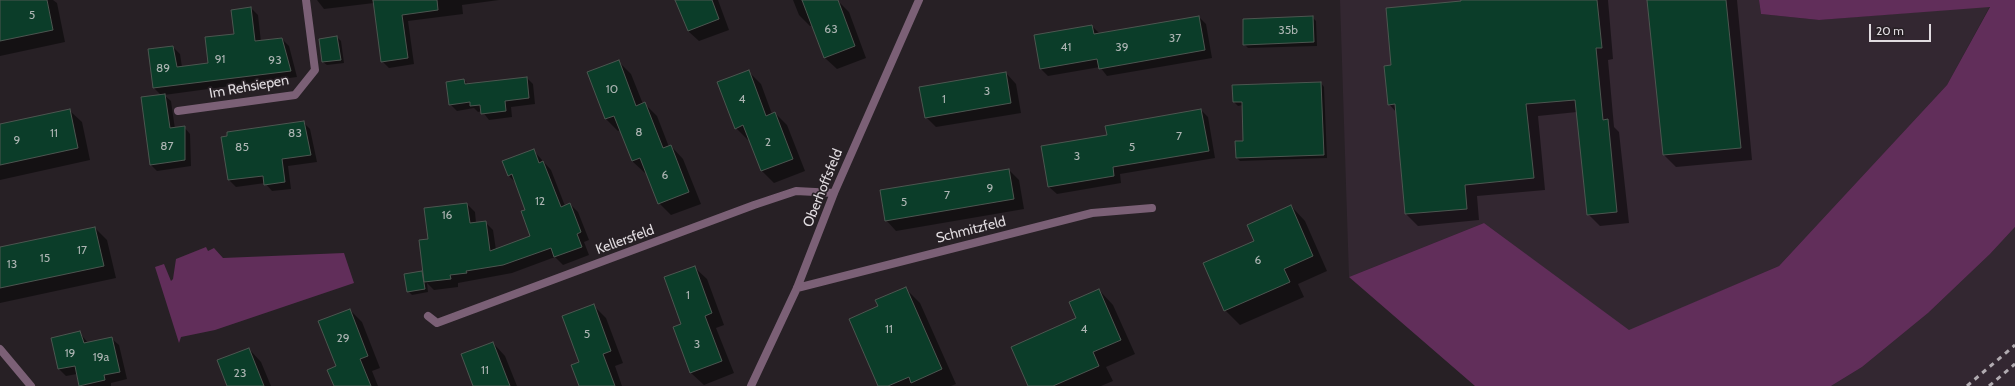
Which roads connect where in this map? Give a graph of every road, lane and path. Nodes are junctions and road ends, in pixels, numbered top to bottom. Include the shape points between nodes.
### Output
1 (306, 0) edge
2 (919, 0) edge
3 (178, 112) dead end
4 (834, 193) junction
5 (1152, 208) dead end
6 (797, 288) junction
7 (428, 316) dead end
8 (0, 349) edge
9 (31, 386) edge
10 (751, 386) edge

1 - 3 street, Im Rehsiepen via 315,70 295,95
2 - 4 street, Oberhoffsfeld
4 - 6 street, Oberhoffsfeld
4 - 7 street, Kellersfeld via 796,192 754,205 437,323
5 - 6 street, Schmitzfeld via 1092,213
6 - 10 street, Oberhoffsfeld
8 - 9 street

